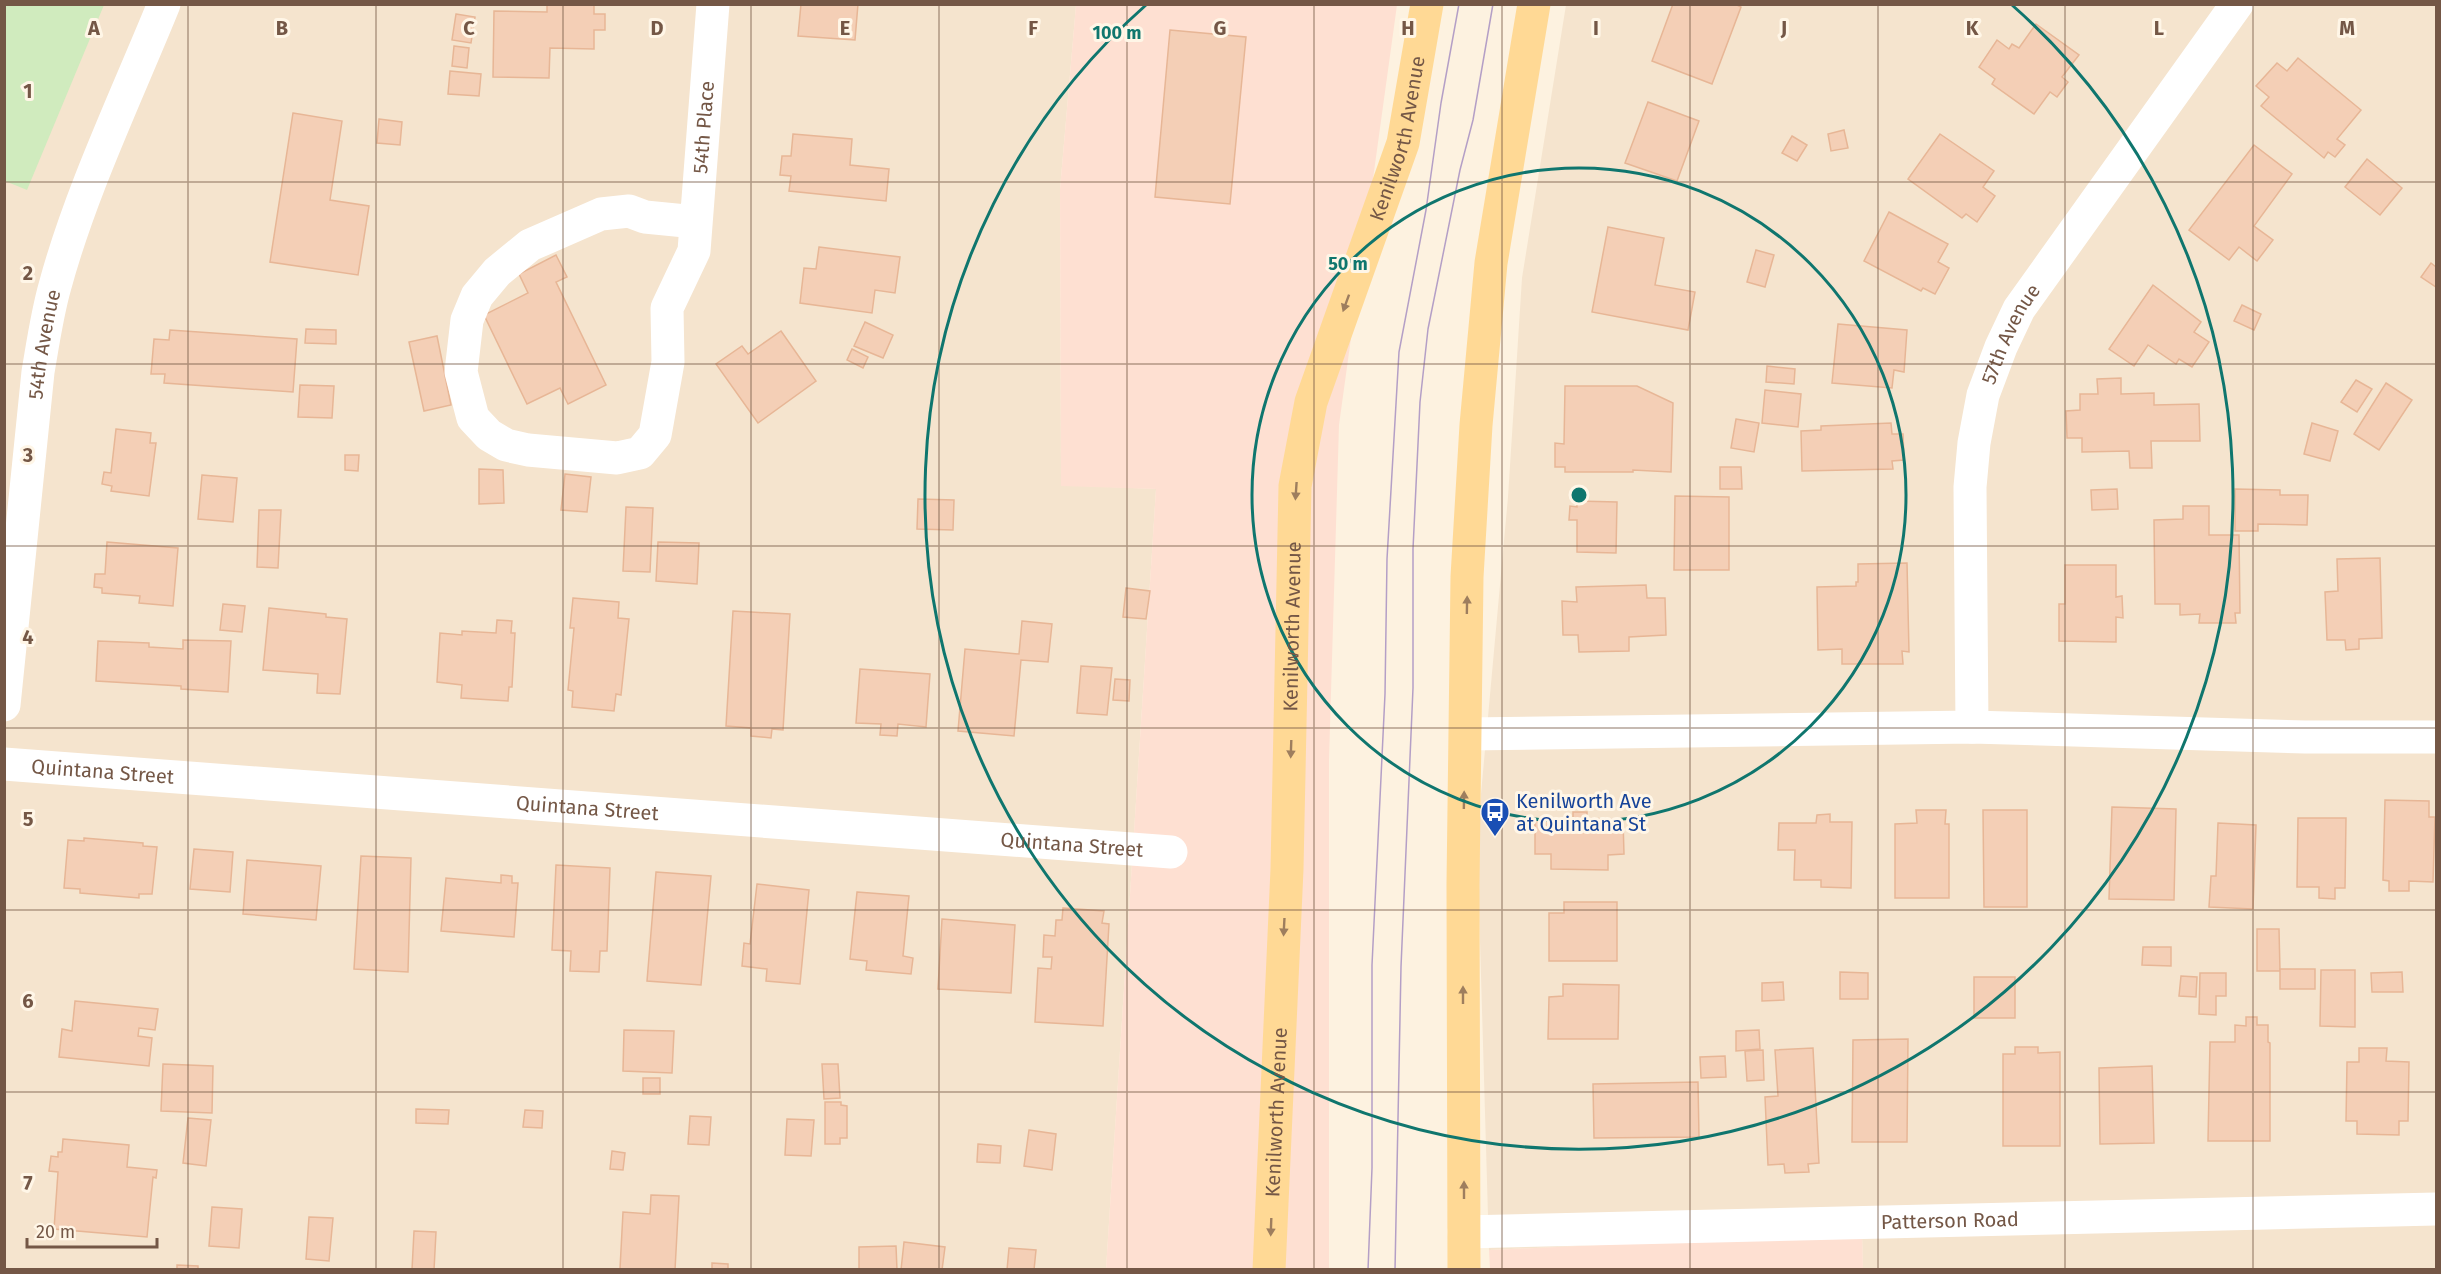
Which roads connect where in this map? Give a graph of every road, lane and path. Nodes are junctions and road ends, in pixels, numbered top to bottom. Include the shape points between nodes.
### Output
1 (164, 4) edge
2 (713, 4) edge
3 (1427, 4) edge
4 (1534, 4) edge
5 (2237, 4) edge
6 (695, 236) junction
7 (4, 705) edge
8 (1972, 728) junction
9 (1466, 734) junction
10 (2436, 737) edge
11 (4, 764) edge
12 (1171, 852) dead end
13 (2436, 1209) edge
14 (1464, 1232) junction
15 (1269, 1269) edge
16 (1464, 1269) edge

1 - 7 street, 54th Avenue via 86,197 55,285 45,328
2 - 6 street, 54th Place
3 -> 15 main road, Kenilworth Avenue via 1403,143 1311,402 1295,486 1287,869
9 -> 4 main road via 1467,577 1478,402 1491,263
5 - 8 street, 57th Avenue via 2019,309 1983,395 1970,487
6 - 6 street via 667,308 668,362 655,435 640,453 617,458 528,450 506,445 489,435 474,418 461,372 467,321 477,296 497,272 530,245 601,213 629,211
8 - 9 street
8 - 10 street
14 -> 9 main road
11 - 12 street, Quintana Street
13 - 14 street, Patterson Road
14 - 16 main road

